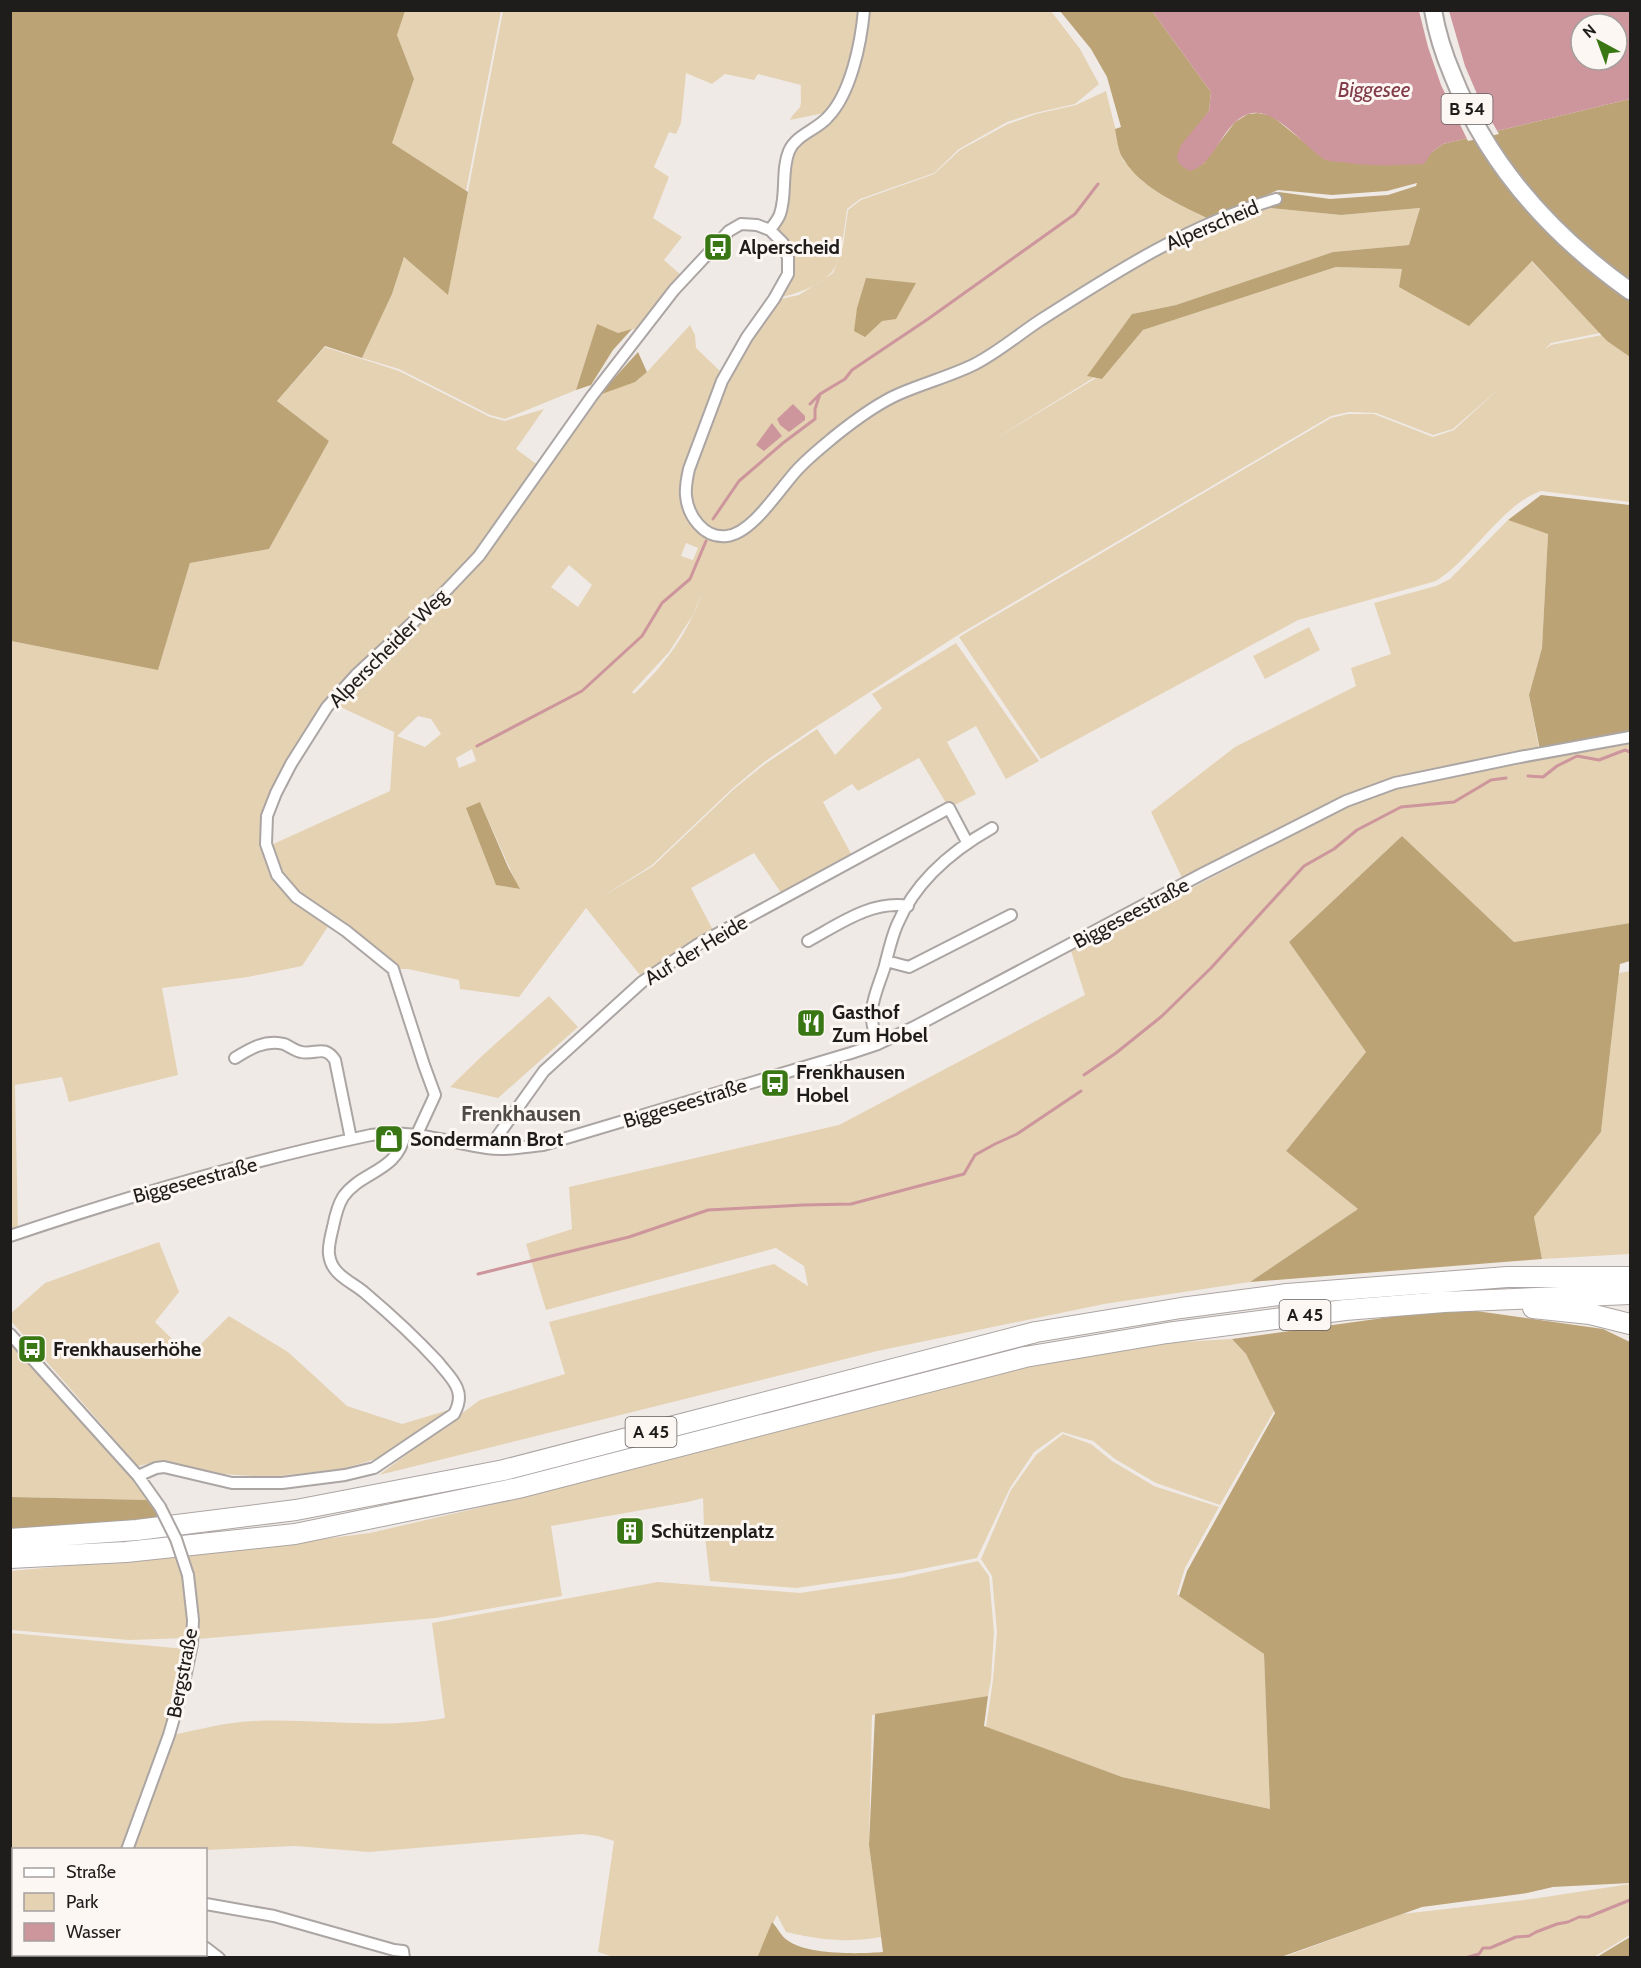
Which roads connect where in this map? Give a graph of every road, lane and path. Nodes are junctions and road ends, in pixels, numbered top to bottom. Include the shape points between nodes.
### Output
1 (864, 10) edge
2 (1432, 10) edge
3 (1276, 199) dead end
4 (770, 230) junction
5 (1630, 291) edge
6 (1630, 738) edge
7 (992, 828) dead end
8 (966, 842) junction
9 (908, 906) junction
10 (1011, 915) dead end
11 (808, 941) dead end
12 (886, 961) junction
13 (878, 1044) junction
14 (234, 1058) dead end
15 (411, 1134) junction
16 (351, 1140) junction
17 (489, 1148) junction
18 (10, 1236) edge
19 (1630, 1266) edge
20 (1591, 1276) junction
21 (1630, 1277) edge
22 (1630, 1294) edge
23 (1444, 1302) junction
24 (1630, 1324) edge
25 (10, 1334) edge
26 (138, 1476) junction
27 (10, 1539) edge
28 (10, 1558) edge
29 (128, 1848) edge
30 (207, 1904) edge
31 (207, 1949) edge
32 (404, 1954) edge
33 (219, 1958) edge

1 - 4 street via 860,39 844,91 826,119 799,138 789,151 780,216
2 - 5 main road, B 54 via 1462,98 1496,157 1554,227
3 - 4 street, Alperscheid via 1234,212 1176,239 977,363 878,405 800,467 750,525 734,535 721,536 704,530 693,517 686,498 686,483 722,381 789,274 785,248
4 - 15 street, Alperscheider Weg via 741,224 729,231 674,290 592,396 479,556 327,707 276,793 267,816 267,844 277,875 296,897 393,969 435,1095
6 - 13 street, Biggeseestraße via 1395,783 1347,801
7 - 8 street
8 - 9 street via 916,891
8 - 17 street, Auf der Heide via 949,808 697,945 642,982 544,1071
9 - 11 street via 879,906
9 - 12 street via 897,924
10 - 12 street via 909,967
12 - 13 street via 871,1017
13 - 17 street, Biggeseestraße via 543,1145
14 - 16 street via 253,1047 276,1042 300,1052 331,1053
15 - 16 street, Biggeseestraße via 386,1133
15 - 17 street, Biggeseestraße
15 - 26 street, Alperscheider Weg via 394,1159 343,1197 328,1252 339,1274 410,1333 452,1379 459,1397 454,1414 374,1468 345,1475 282,1483 232,1483 156,1467
16 - 18 street, Biggeseestraße via 205,1175
19 - 20 highway
20 - 21 highway, A 45
20 - 27 highway, A 45 via 1507,1277 1287,1294 1180,1308 1036,1332 504,1470 296,1510 137,1530
22 - 23 highway, A 45
23 - 24 highway via 1478,1308 1568,1311
23 - 28 highway, A 45 via 1345,1310 1025,1357 518,1488 295,1534 126,1552
25 - 26 street, Bergstraße
26 - 29 street, Bergstraße, bridge via 176,1539 188,1575 193,1620 192,1644 169,1735
30 - 32 street via 274,1916
31 - 33 street

